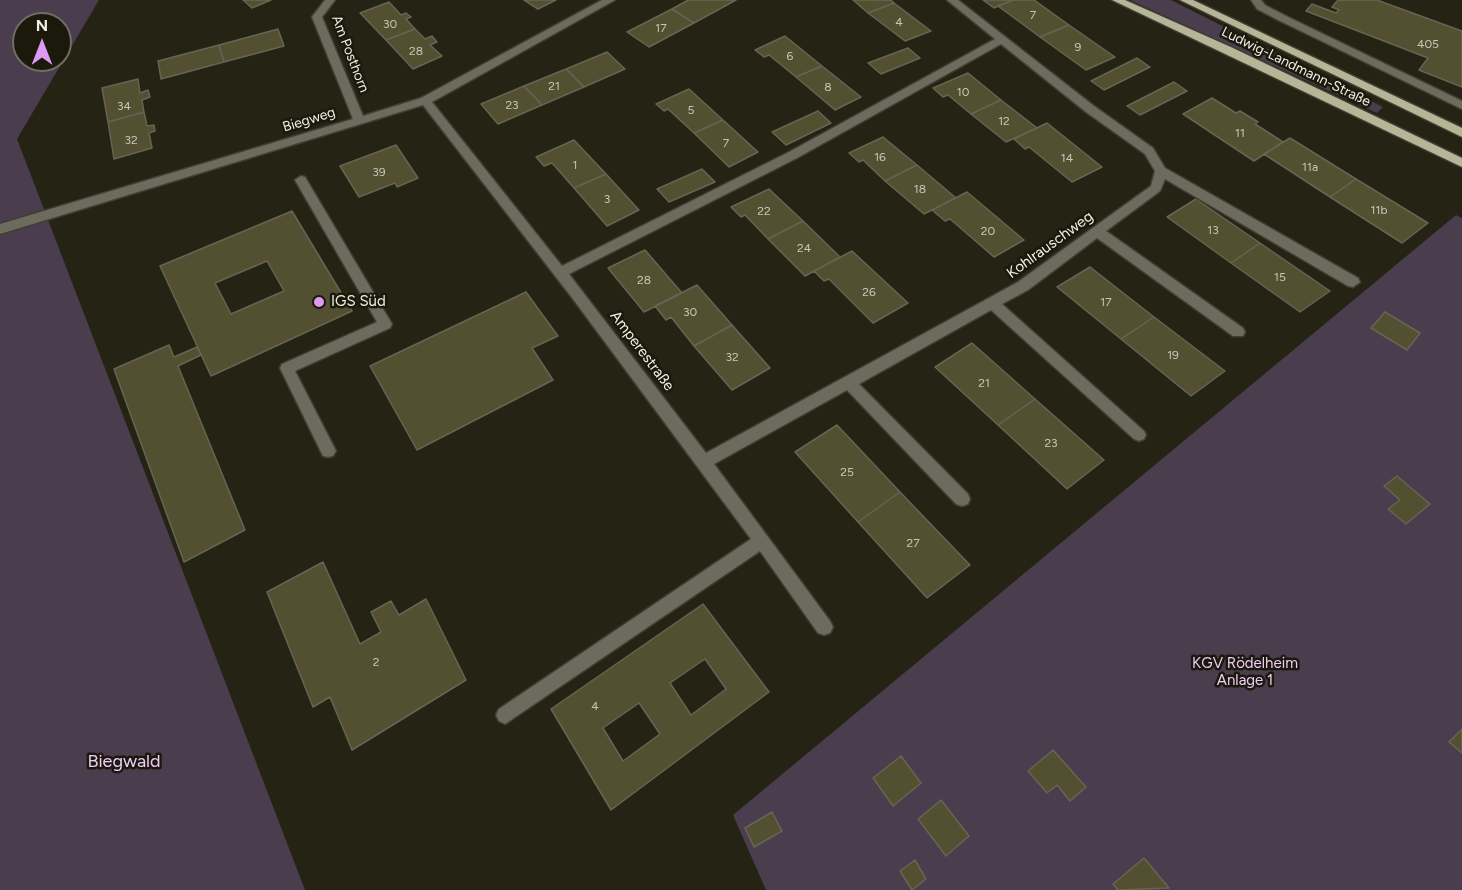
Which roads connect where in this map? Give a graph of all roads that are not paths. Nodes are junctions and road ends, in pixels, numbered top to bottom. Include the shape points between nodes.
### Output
1 (330, 0) edge
2 (610, 0) edge
3 (952, 0) edge
4 (1117, 0) edge
5 (1185, 0) edge
6 (1256, 0) edge
7 (1002, 39) junction
8 (425, 101) junction
9 (1462, 105) edge
10 (359, 120) junction
11 (1462, 133) edge
12 (1462, 163) edge
13 (1161, 171) junction
14 (301, 180) dead end
15 (0, 229) edge
16 (1097, 231) junction
17 (562, 272) junction
18 (1353, 282) dead end
19 (992, 303) junction
20 (1238, 332) dead end
21 (849, 382) junction
22 (1139, 435) dead end
23 (328, 451) dead end
24 (706, 461) junction
25 (962, 499) dead end
26 (763, 540) junction
27 (824, 627) dead end
28 (505, 715) dead end

1 - 10 street, Am Posthorn via 317,17
2 - 8 street, Biegweg
3 - 7 street
4 - 12 main road, Ludwig-Landmann-Straße
5 - 11 main road, Ludwig-Landmann-Straße
6 - 9 street via 1282,18
7 - 13 street via 1149,151
7 - 17 street via 793,155
8 - 10 street, Biegweg
8 - 17 street, Amperestraße
10 - 15 street, Biegweg
13 - 16 street, Kohlrauschweg via 1156,188
13 - 18 street
14 - 23 street via 385,324 287,369
16 - 19 street, Kohlrauschweg via 1023,286
16 - 20 street
17 - 24 street, Amperestraße
19 - 21 street, Kohlrauschweg
19 - 22 street
21 - 24 street, Kohlrauschweg
21 - 25 street
24 - 26 street, Amperestraße
26 - 27 street, Amperestraße
26 - 28 street

